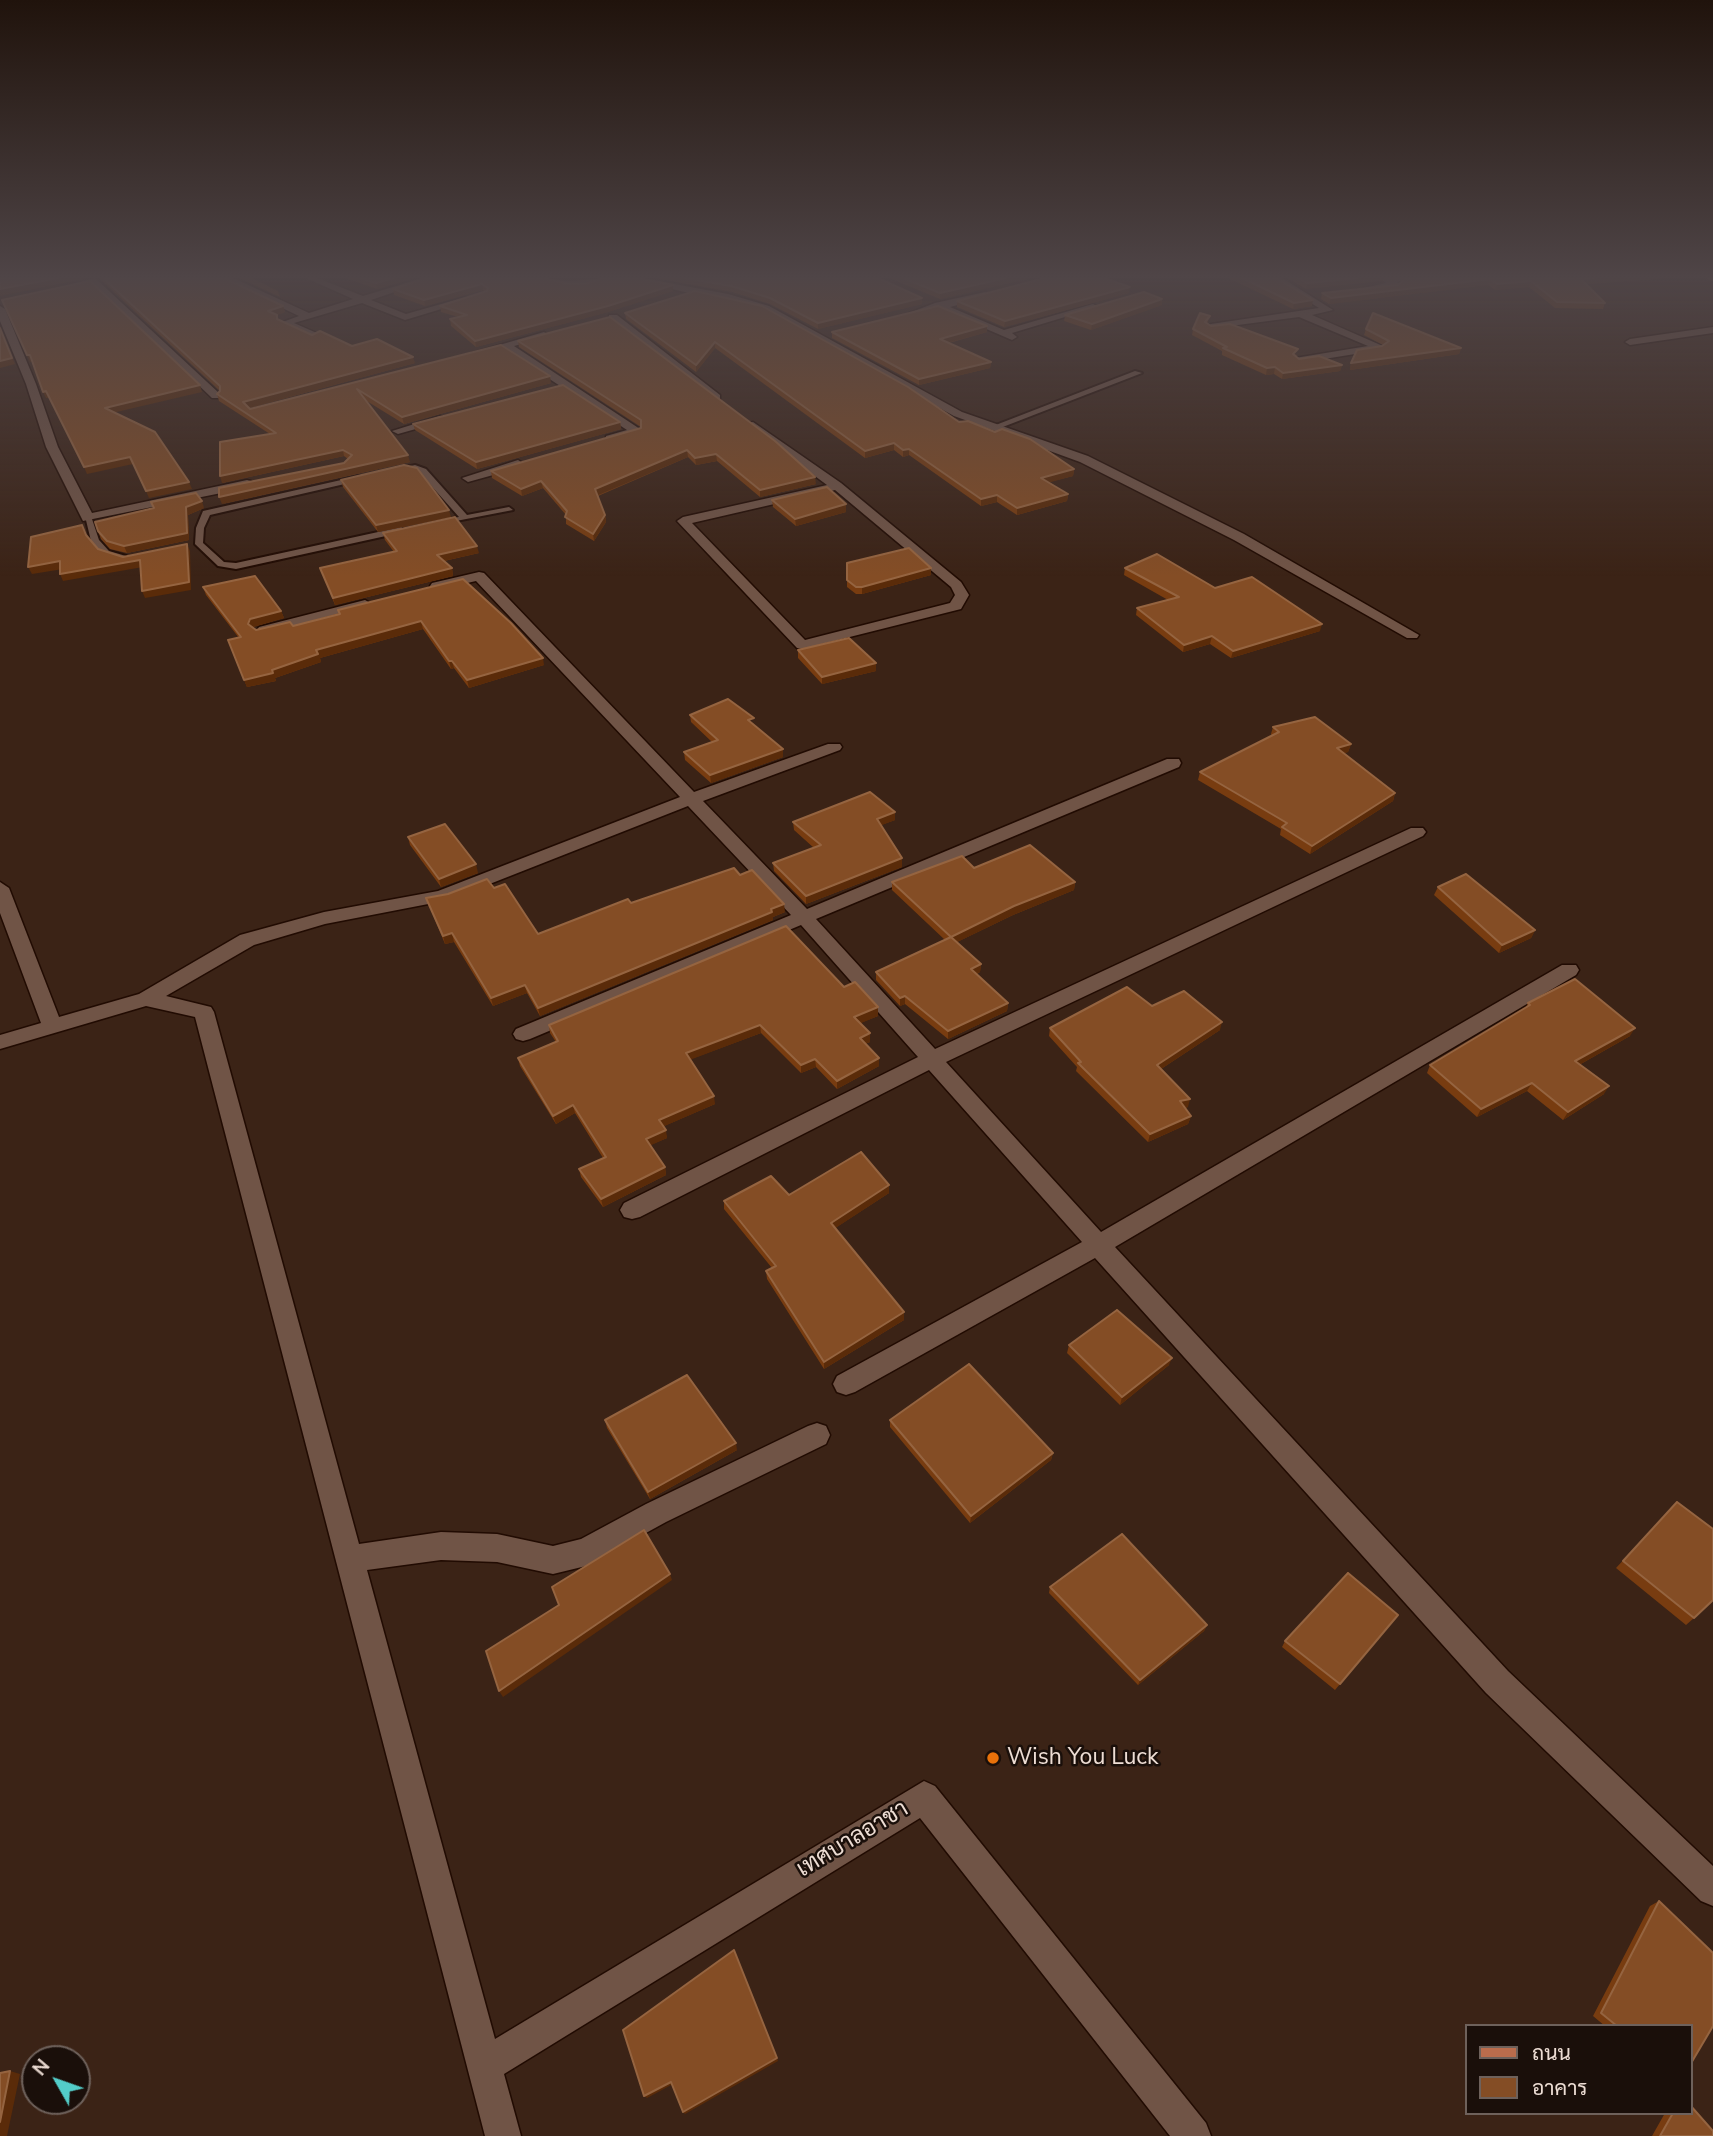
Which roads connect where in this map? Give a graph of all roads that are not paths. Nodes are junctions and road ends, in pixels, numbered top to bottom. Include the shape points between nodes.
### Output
1 (29, 378) edge
2 (197, 378) edge
3 (555, 378) edge
4 (691, 378) edge
5 (894, 378) edge
6 (1126, 378) edge
7 (566, 385) junction
8 (553, 388) edge
9 (216, 396) edge
10 (723, 402) edge
11 (450, 417) edge
12 (743, 418) edge
13 (992, 428) junction
14 (398, 431) dead end
15 (597, 442) edge
16 (533, 460) edge
17 (392, 470) edge
18 (366, 477) edge
19 (468, 478) dead end
20 (264, 481) edge
21 (837, 486) junction
22 (509, 510) dead end
23 (464, 517) junction
24 (88, 518) junction
25 (424, 526) edge
26 (410, 528) edge
27 (198, 544) junction
28 (187, 547) edge
29 (139, 557) edge
30 (415, 592) edge
31 (389, 598) edge
32 (260, 631) edge
33 (1412, 635) dead end
34 (834, 747) dead end
35 (1173, 763) dead end
36 (691, 799) junction
37 (1417, 832) dead end
38 (0, 888) edge
39 (803, 916) junction
40 (1569, 970) dead end
41 (146, 999) junction
42 (52, 1026) junction
43 (523, 1034) dead end
44 (0, 1042) edge
45 (931, 1060) junction
46 (632, 1210) dead end
47 (1098, 1245) junction
48 (846, 1384) dead end
49 (817, 1435) dead end
50 (350, 1559) junction
51 (1713, 1889) edge
52 (484, 2066) junction
53 (503, 2136) edge
54 (1193, 2136) edge

1 - 24 street via 52,447
2 - 9 street
3 - 7 street
4 - 10 street
5 - 13 street
6 - 13 lane
7 - 8 street
7 - 15 street via 636,430
11 - 14 street
12 - 21 street
13 - 33 street via 1084,459 1239,537
16 - 19 street
17 - 23 lane via 415,467 423,471
18 - 27 lane via 206,513
20 - 24 street
21 - 21 street via 683,521 802,645 956,606 962,595 956,585
22 - 23 lane
23 - 25 lane
24 - 29 lane via 95,541 106,553
26 - 27 lane via 236,566 221,564
27 - 28 lane
30 - 36 street via 479,576
31 - 32 street
34 - 36 street
35 - 39 street
36 - 39 street
36 - 41 street via 442,895 324,918 247,940
37 - 45 street
38 - 42 street
39 - 43 street
39 - 45 street
40 - 47 street
41 - 42 street
41 - 50 street via 204,1012
42 - 44 street
45 - 46 street
45 - 47 street
47 - 48 street
47 - 51 street via 1497,1682
49 - 50 street via 586,1552 553,1560 497,1548 441,1546
50 - 52 street
52 - 53 street
52 - 54 street, เทศบาลอาชา via 924,1797

